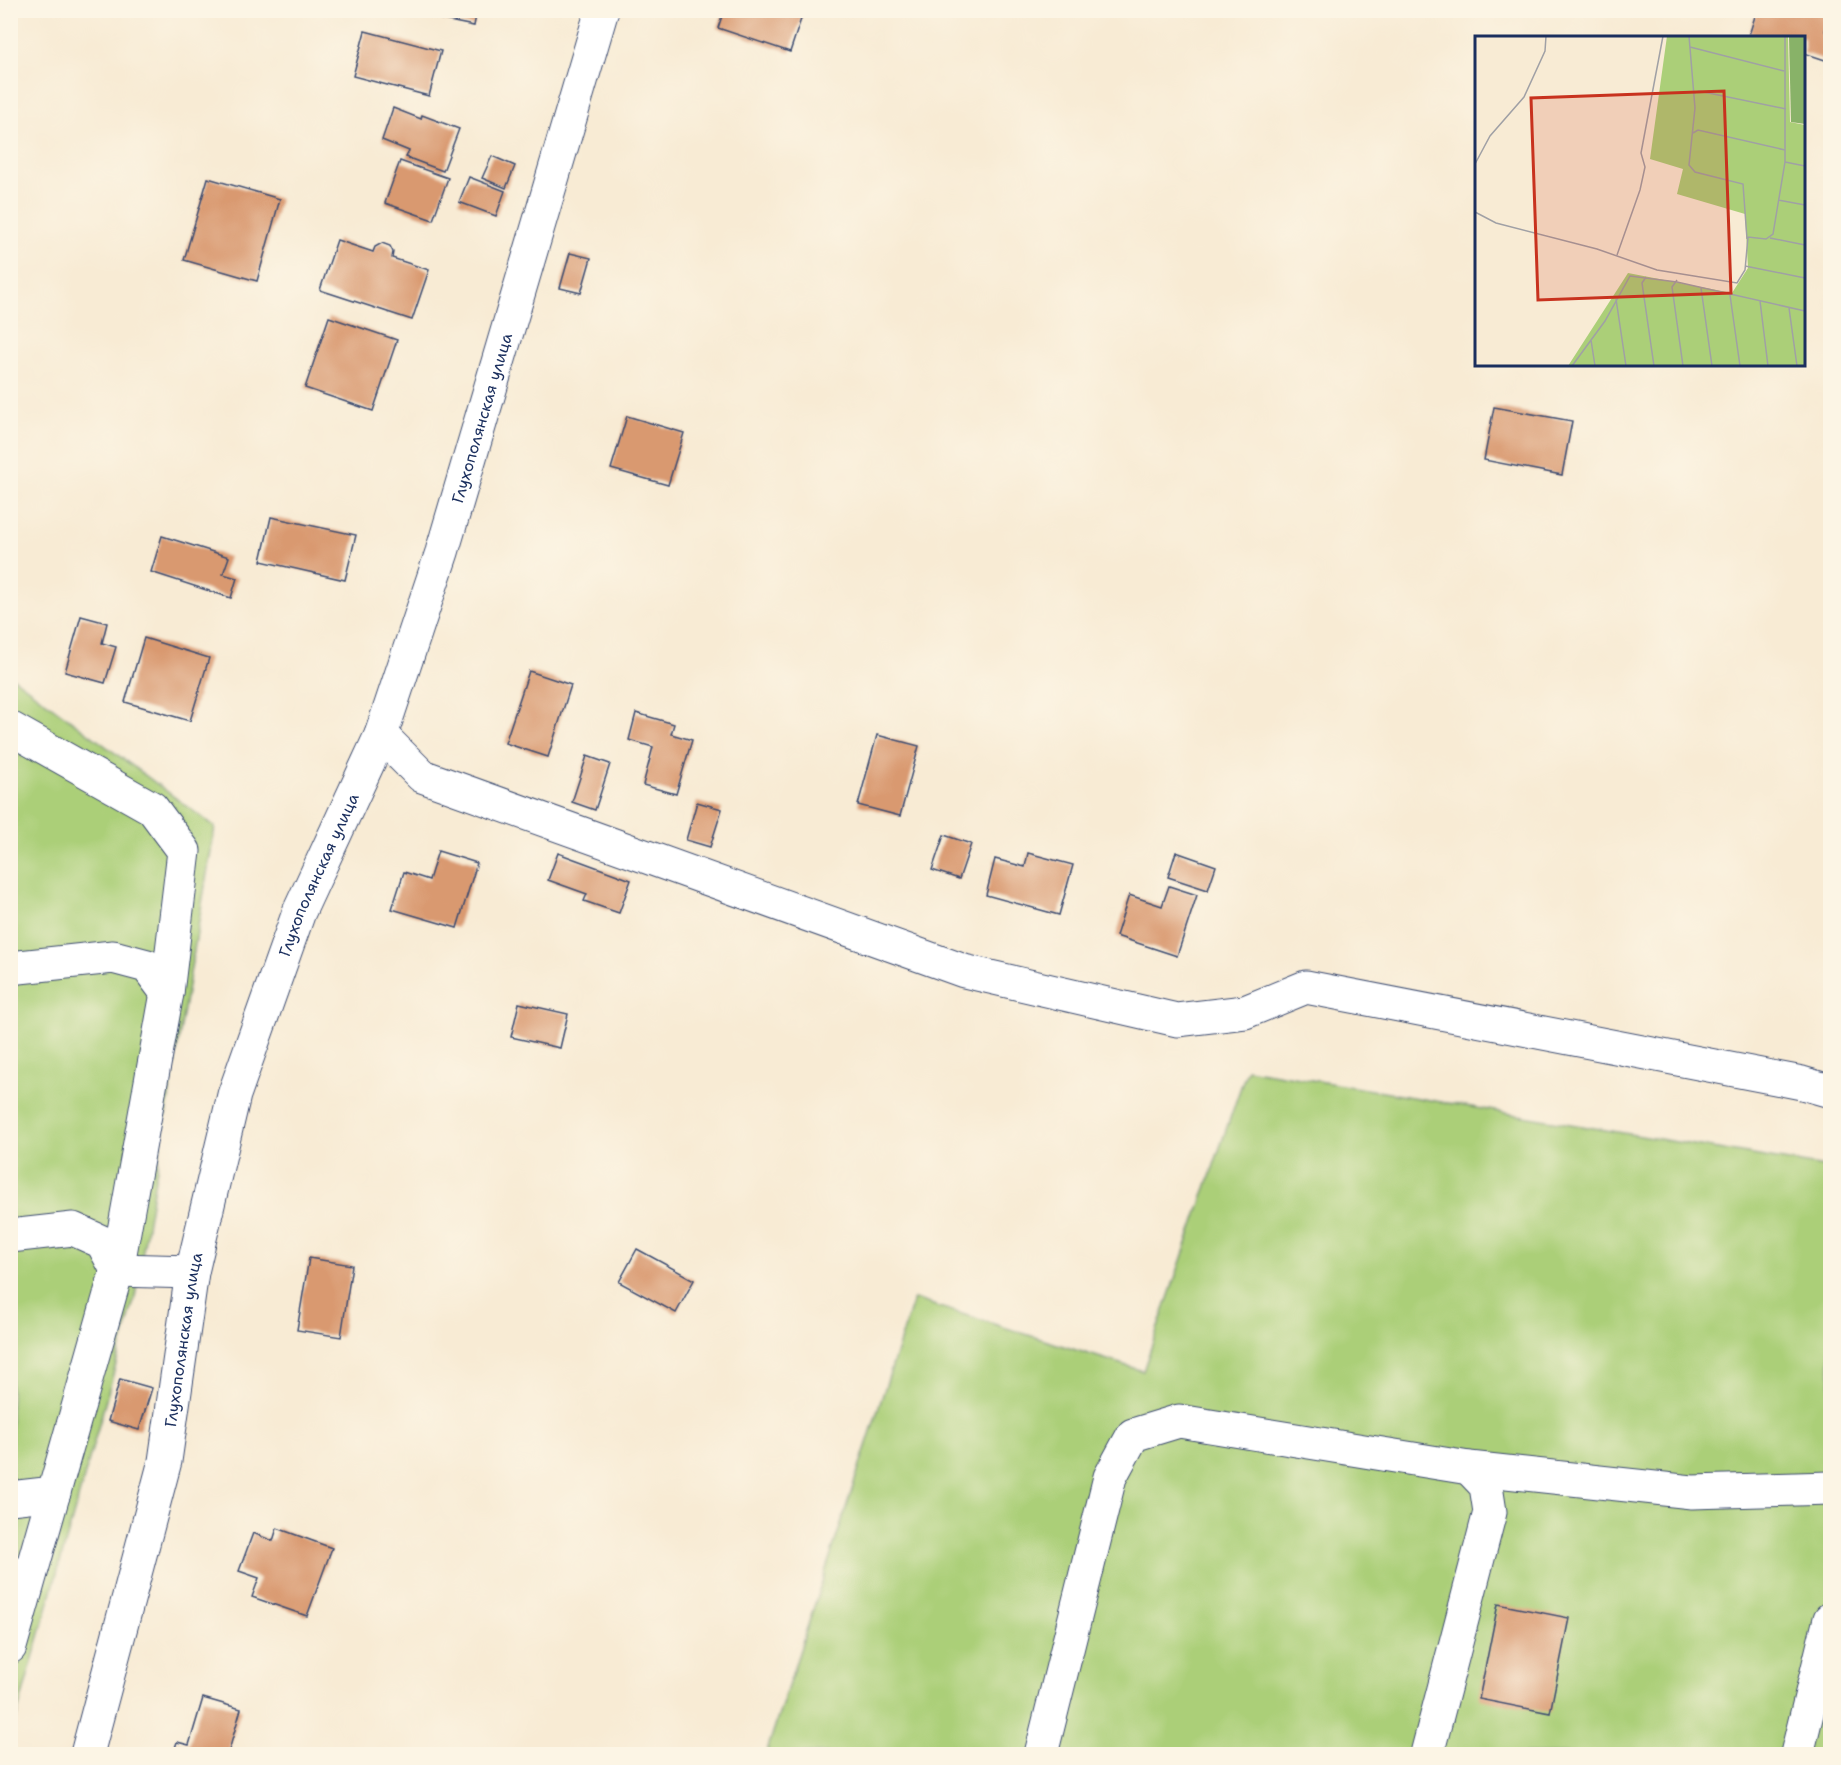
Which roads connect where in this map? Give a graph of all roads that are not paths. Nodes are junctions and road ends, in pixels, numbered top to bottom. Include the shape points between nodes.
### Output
1 (602, 10) edge
2 (10, 728) edge
3 (381, 735) junction
4 (10, 968) edge
5 (167, 993) junction
6 (1830, 1091) edge
7 (10, 1236) edge
8 (117, 1270) junction
9 (192, 1272) junction
10 (1469, 1468) junction
11 (1830, 1488) edge
12 (54, 1493) junction
13 (10, 1498) edge
14 (1830, 1619) edge
15 (10, 1647) edge
16 (87, 1755) edge
17 (1041, 1755) edge
18 (1427, 1755) edge
19 (1797, 1755) edge

1 - 3 street, Глухополянская улица via 442,552
2 - 5 street via 153,808 184,851
3 - 6 street via 422,776 964,970 1177,1020 1245,1012 1306,987
3 - 9 street, Глухополянская улица via 299,912 237,1084
4 - 5 street via 113,957 147,966
5 - 8 street
7 - 8 street via 73,1230 102,1242
8 - 9 street
8 - 12 street
9 - 16 street, Глухополянская улица via 165,1461
10 - 11 street via 1692,1492
10 - 17 street via 1179,1420 1133,1435 1110,1477
10 - 18 street via 1486,1486 1490,1512
12 - 13 street
12 - 15 street
14 - 19 street

